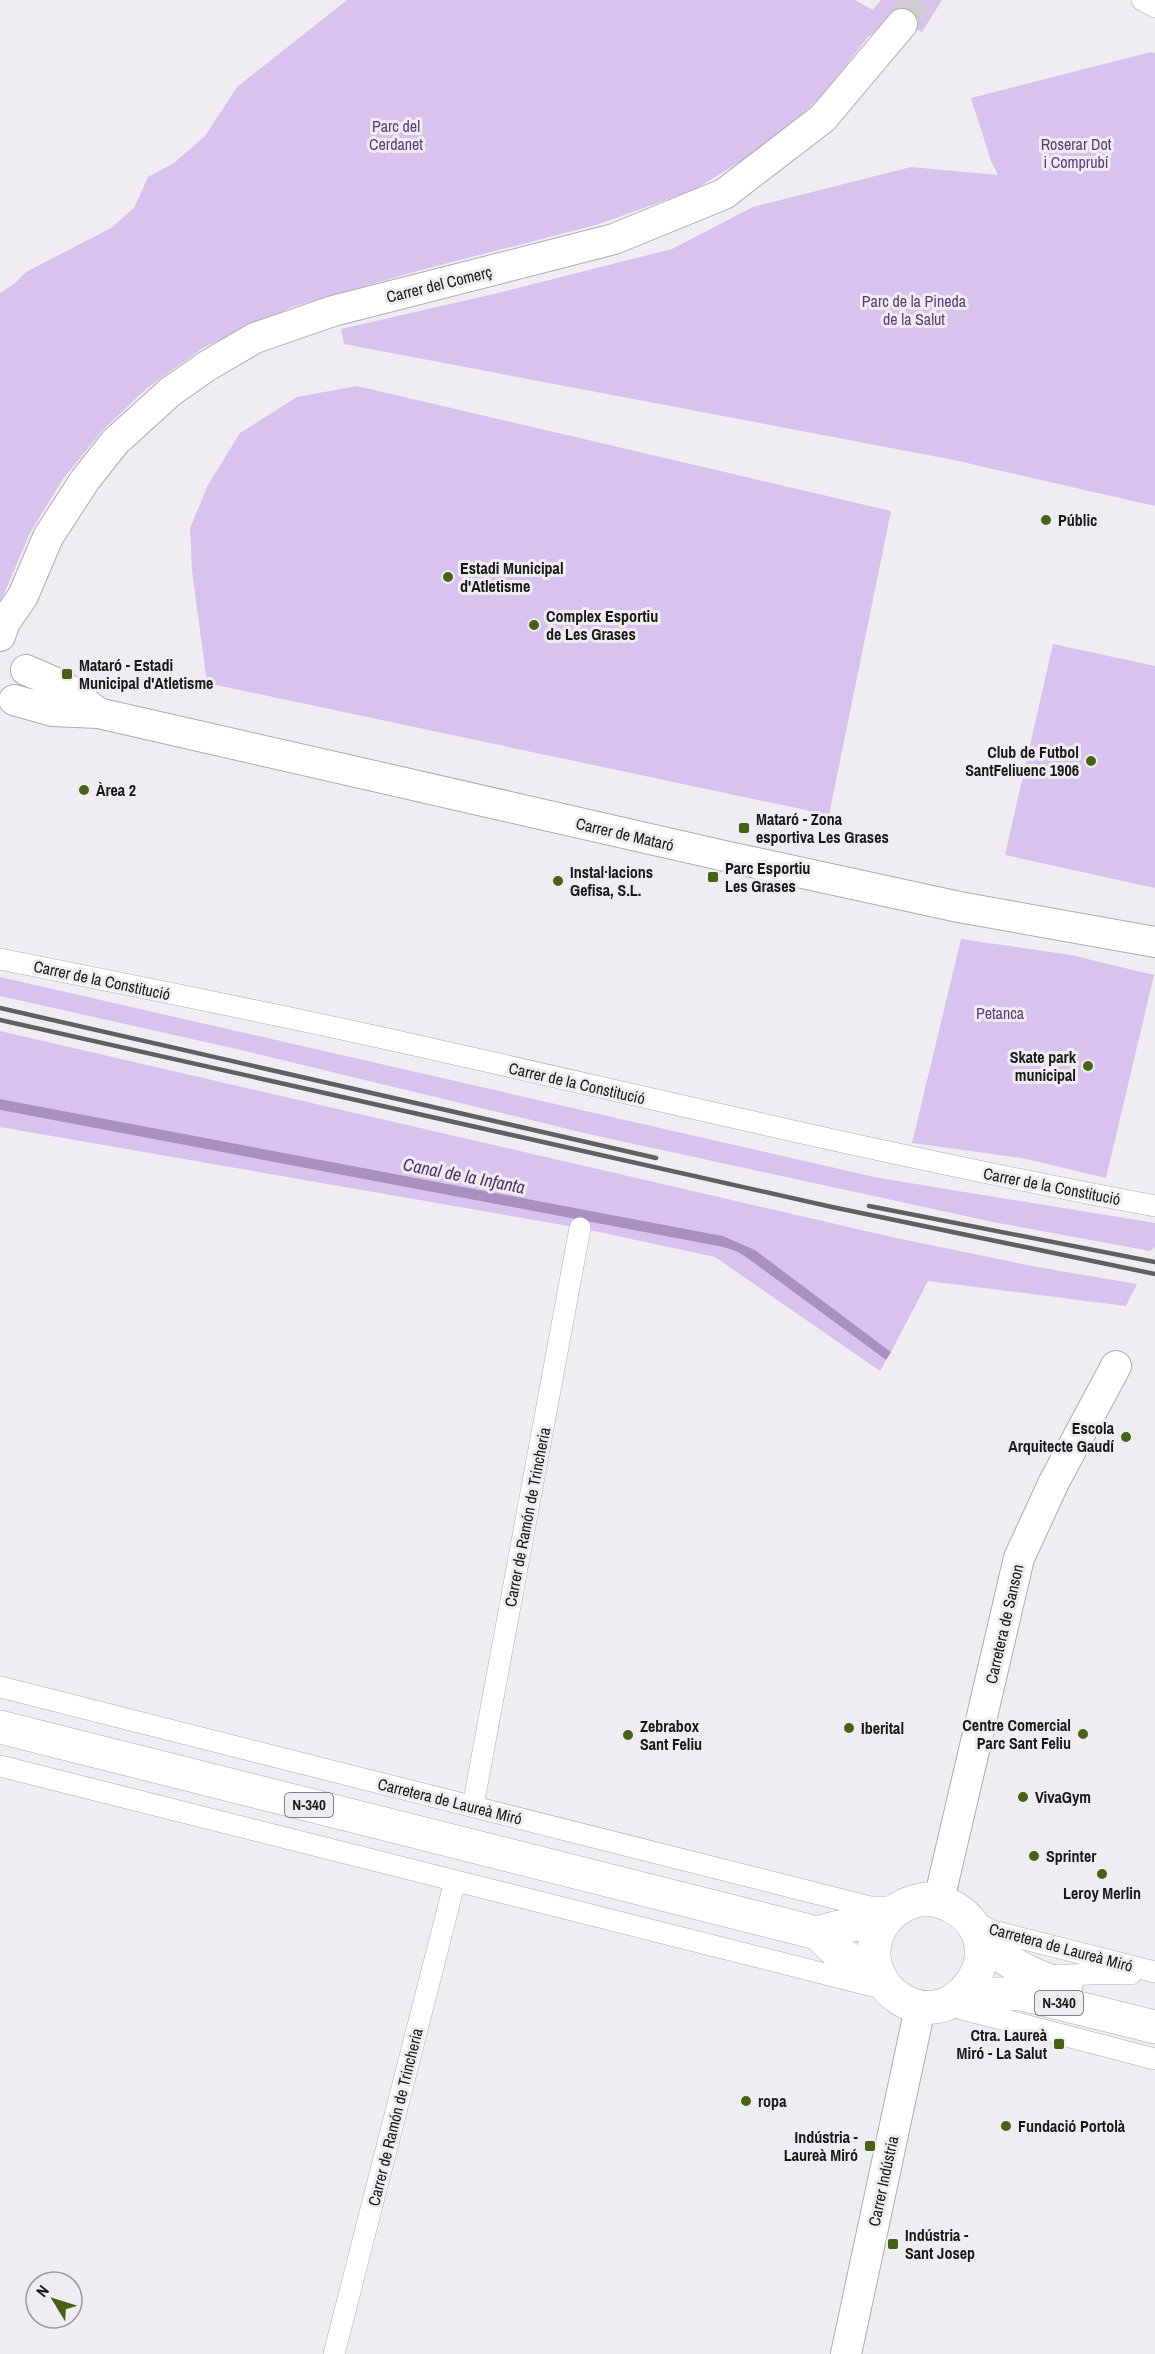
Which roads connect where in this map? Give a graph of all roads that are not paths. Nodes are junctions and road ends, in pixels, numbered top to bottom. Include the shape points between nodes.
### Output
1 (1142, 0) edge
2 (1155, 7) edge
3 (902, 24) tunnel mouth
4 (11, 654) edge
5 (7, 701) edge
6 (98, 713) junction
7 (1155, 942) edge
8 (0, 958) edge
9 (1155, 1206) edge
10 (580, 1228) dead end
11 (1116, 1366) dead end
12 (0, 1687) edge
13 (0, 1727) edge
14 (0, 1766) edge
15 (473, 1806) junction
16 (455, 1881) junction
17 (939, 1900) junction
18 (896, 1910) junction
19 (974, 1929) junction
20 (817, 1933) junction
21 (1155, 1972) edge
22 (1035, 1977) junction
23 (1155, 1980) edge
24 (886, 1985) junction
25 (943, 2002) junction
26 (1155, 2009) edge
27 (1155, 2027) edge
28 (1155, 2058) edge
29 (334, 2354) edge
30 (846, 2354) edge

1 - 2 street
3 - 4 street, Carrer del Comerç via 823,118 724,194 614,239 333,311 255,338 170,392 116,442 85,480 48,537 23,596 6,622
4 - 5 street, Carrer del Comerç via 25,687
4 - 6 street, Carrer de Mataró
5 - 6 street, Carrer de Mataró via 53,711
6 - 7 street, Carrer de Mataró via 901,895
8 - 9 street, Carrer de la Constitució via 400,1042 896,1154
10 - 15 street, Carrer de Ramón de Trincheria
11 - 17 street, Carretera de Sanson via 1054,1482 1019,1558
12 - 15 street, Carretera de Laureà Miró
13 - 20 main road, N-340
14 - 16 street
15 - 18 street, Carretera de Laureà Miró via 870,1907
16 - 24 street
16 - 29 street, Carrer de Ramón de Trincheria
17 - 18 main road, N-340 via 919,1900
17 - 19 main road, N-340 via 957,1908
18 - 20 main road, N-340 via 859,1924
18 - 24 main road via 878,1932 874,1950 876,1966
19 - 21 street, Carretera de Laureà Miró
19 - 22 main road, Carretera de Laureà Miró / N-340 via 1004,1959
19 - 25 main road via 981,1958 976,1974
20 - 24 main road, N-340
22 - 23 street, Carretera de Laureà Miró via 1114,1972
22 - 26 main road, Carretera de Laureà Miró / N-340
24 - 25 main road, N-340 via 904,2002
25 - 27 main road, N-340 via 1022,1994
25 - 28 street
25 - 30 street, Carrer Indústria

